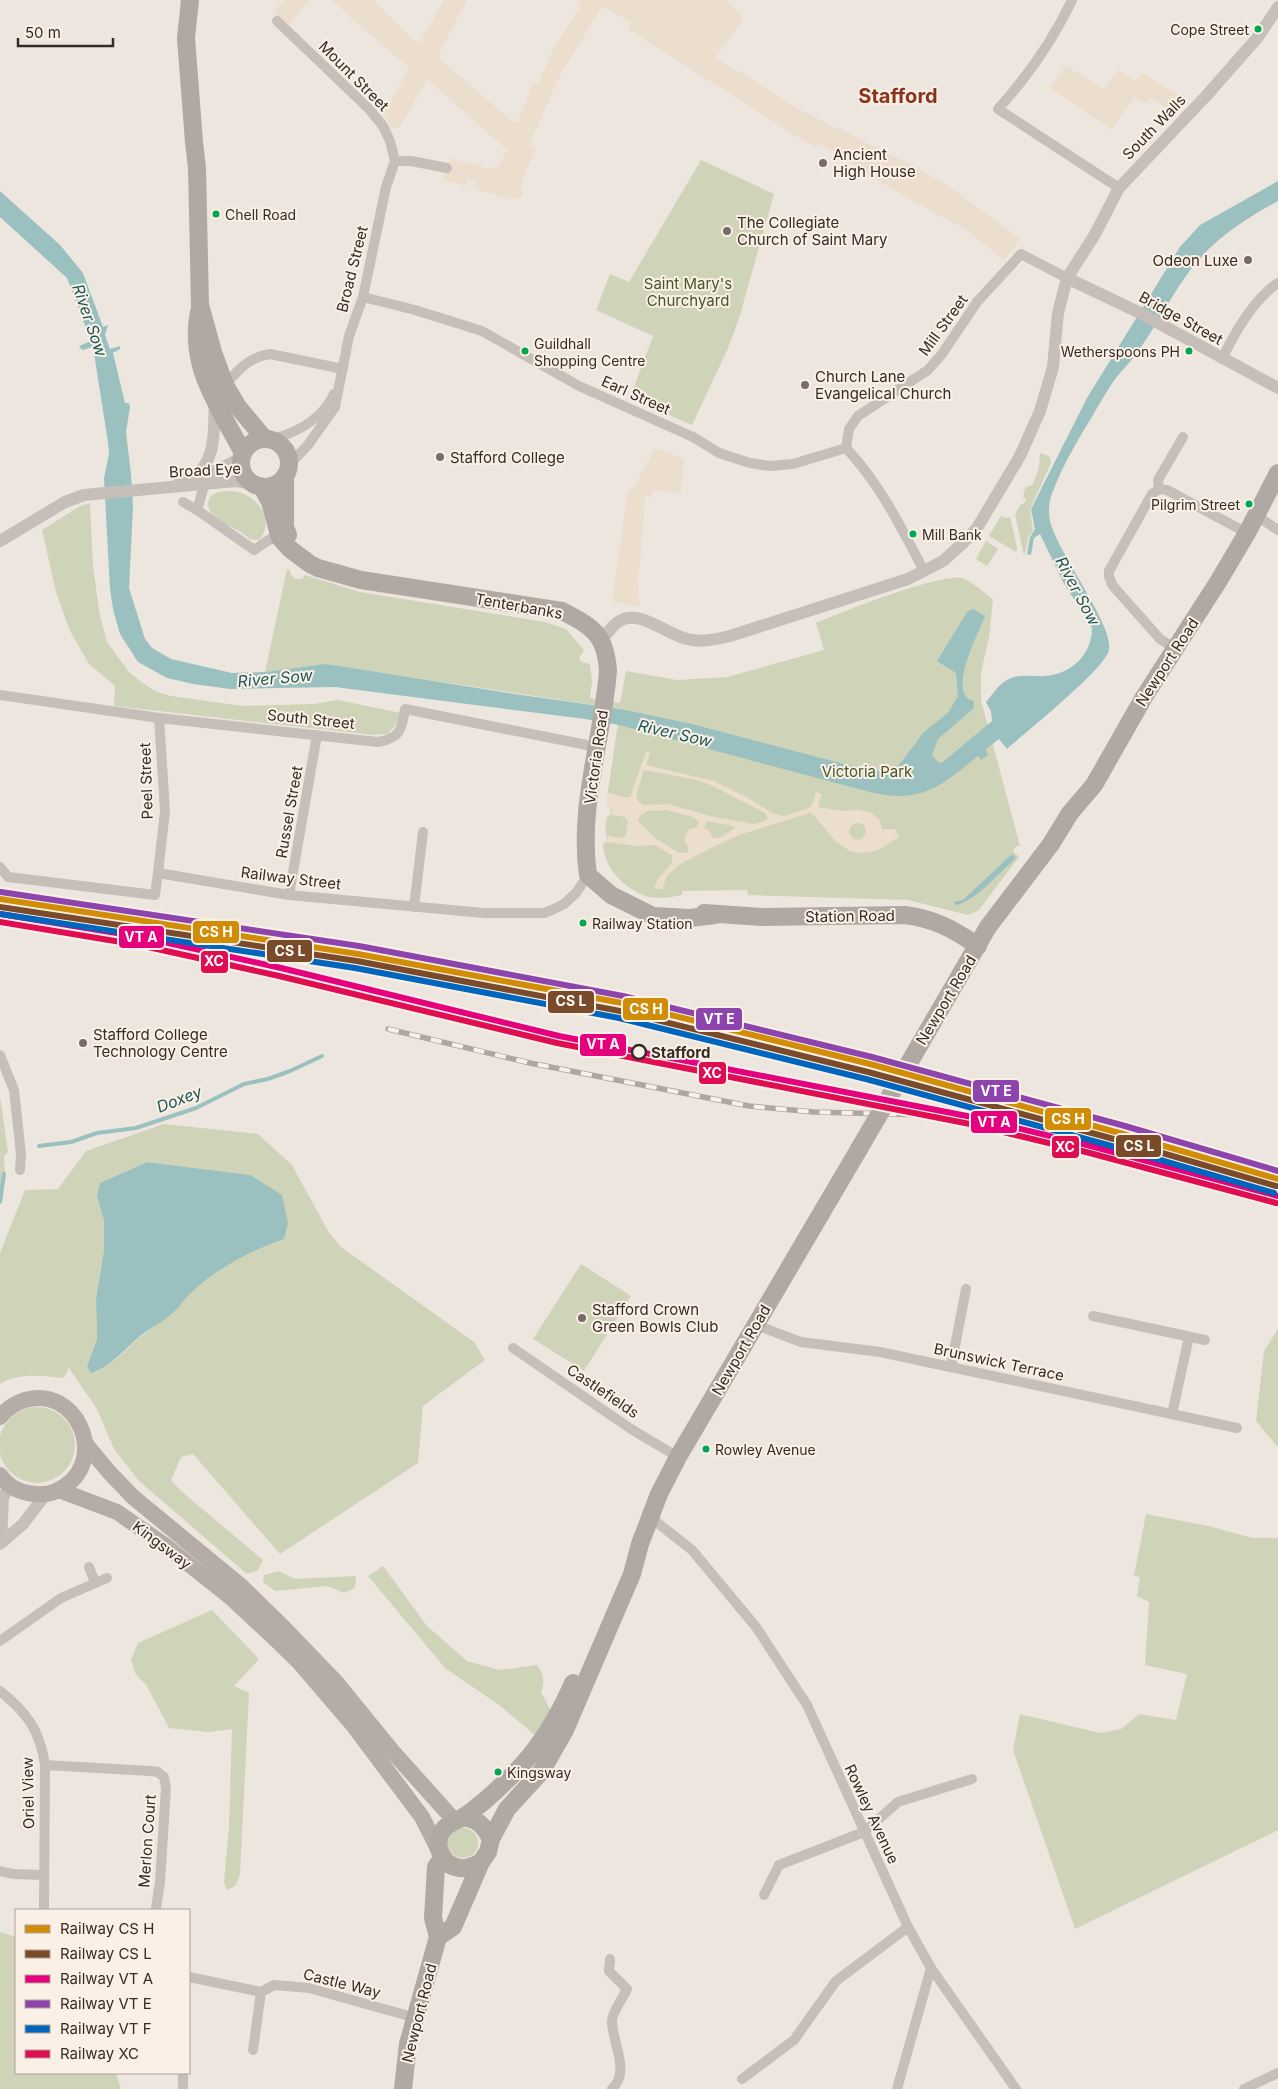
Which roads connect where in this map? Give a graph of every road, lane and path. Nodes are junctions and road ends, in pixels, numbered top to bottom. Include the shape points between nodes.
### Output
1 (190, 0) edge
2 (1072, 0) edge
3 (1278, 7) edge
4 (277, 21) dead end
5 (395, 161) junction
6 (447, 168) dead end
7 (1119, 188) junction
8 (1067, 278) junction
9 (1278, 283) edge
10 (363, 297) junction
11 (200, 305) junction
12 (1222, 359) junction
13 (343, 369) junction
14 (339, 384) junction
15 (225, 385) junction
16 (1278, 388) edge
17 (215, 402) junction
18 (1183, 437) dead end
19 (269, 439) junction
20 (846, 448) junction
21 (242, 455) junction
22 (287, 470) junction
23 (1278, 473) edge
24 (192, 478) junction
25 (257, 485) junction
26 (204, 486) junction
27 (158, 488) junction
28 (1159, 489) junction
29 (183, 502) dead end
30 (197, 510) junction
31 (1257, 516) junction
32 (1278, 530) edge
33 (279, 532) junction
34 (1247, 533) junction
35 (0, 541) edge
36 (297, 554) junction
37 (924, 571) junction
38 (602, 640) junction
39 (1176, 650) junction
40 (0, 695) edge
41 (159, 718) junction
42 (317, 735) junction
43 (598, 742) junction
44 (423, 832) dead end
45 (0, 867) edge
46 (158, 874) junction
47 (588, 875) junction
48 (289, 895) junction
49 (414, 907) junction
50 (978, 946) junction
51 (0, 1054) edge
52 (20, 1170) dead end
53 (966, 1289) dead end
54 (1093, 1316) dead end
55 (756, 1325) junction
56 (1189, 1336) junction
57 (1205, 1340) dead end
58 (513, 1348) dead end
59 (951, 1368) junction
60 (1172, 1414) junction
61 (0, 1417) edge
62 (1237, 1428) dead end
63 (86, 1443) junction
64 (678, 1457) junction
65 (5, 1481) edge
66 (53, 1492) junction
67 (650, 1517) junction
68 (1, 1543) edge
69 (640, 1544) junction
70 (89, 1567) dead end
71 (107, 1578) dead end
72 (95, 1582) junction
73 (0, 1641) edge
74 (590, 1672) junction
75 (0, 1691) edge
76 (562, 1706) junction
77 (45, 1765) junction
78 (972, 1779) dead end
79 (459, 1819) junction
80 (864, 1832) junction
81 (491, 1839) junction
82 (442, 1855) junction
83 (481, 1862) junction
84 (0, 1871) edge
85 (43, 1875) junction
86 (764, 1895) dead end
87 (156, 1908) dead end
88 (44, 1909) edge
89 (908, 1927) junction
90 (438, 1938) junction
91 (610, 1959) dead end
92 (931, 1968) junction
93 (190, 1978) edge
94 (261, 1992) junction
95 (416, 2018) junction
96 (253, 2050) dead end
97 (1278, 2073) edge
98 (183, 2074) edge
99 (742, 2079) dead end
100 (183, 2089) edge
101 (403, 2089) edge
102 (612, 2089) edge
103 (896, 2089) edge
104 (1016, 2089) edge
105 (1244, 2089) edge

1 - 11 highway via 186,38 198,168
2 - 7 street via 1057,31 998,110
3 - 7 street, South Walls via 1258,37
4 - 5 street, Mount Street via 369,109 383,126
5 - 6 street
5 - 10 street, Broad Street via 386,187
7 - 8 street, South Walls
8 - 12 street, Bridge Street via 1138,312
8 - 20 street, Mill Street via 1021,254 977,302 928,370 858,416 849,429
8 - 37 street via 1058,313 1053,366 1040,411 1020,456 977,528 943,561
9 - 12 street via 1236,332
10 - 13 street, Broad Street via 349,336
10 - 20 street, Earl Street via 482,331 579,386 693,437 719,453 770,466 793,464
11 - 15 highway via 212,352
11 - 17 highway via 196,345 204,377
12 - 16 street, Bridge Street
13 - 14 street, Broad Street
13 - 15 street via 262,355 244,364
14 - 19 street, Broad Street via 324,410 313,420 288,435
14 - 22 street, Broad Street via 335,407
15 - 19 highway via 238,407
17 - 21 highway
17 - 24 street via 211,456 206,466
18 - 28 street via 1158,480
19 - 21 highway via 251,443
19 - 22 highway via 280,443 287,452
20 - 37 street via 872,478 893,510
21 - 24 street, Broad Eye via 216,471
21 - 25 highway via 242,472
22 - 25 highway via 272,486
22 - 36 highway via 285,528
23 - 31 highway, Newport Road
24 - 27 street, Broad Eye
25 - 26 street, Broad Eye via 236,482
25 - 33 highway, Tenterbanks via 270,502
26 - 27 street, Broad Eye
26 - 30 street
27 - 35 street, Broad Eye via 84,495 65,502
28 - 34 street via 1167,490
28 - 39 street via 1152,494 1109,571 1109,578 1160,639
29 - 30 street
30 - 33 street via 254,550
31 - 32 street
31 - 34 highway, Newport Road
33 - 36 highway, Tenterbanks via 280,538
34 - 39 highway, Newport Road
36 - 38 highway, Tenterbanks via 318,568 361,580 562,611 582,621
37 - 38 street via 806,613 710,641 687,639 635,617 618,622
38 - 43 highway, Victoria Road via 608,670
39 - 50 highway, Newport Road via 1094,785 1070,813 1051,844 988,927
40 - 41 street, South Street
41 - 42 street, South Street
41 - 46 street, Peel Street via 165,810
42 - 43 street, South Street via 378,742 390,740 402,725 405,709
42 - 48 street, Russel Street
43 - 47 highway, Victoria Road via 587,822 585,854
44 - 49 street
45 - 46 street via 8,877 155,895
46 - 48 street, Railway Street
47 - 49 street, Railway Street via 564,904 544,912 484,913
47 - 50 highway, Station Road via 611,895 636,906 654,905 715,915 762,917 924,917 947,926
48 - 49 street, Railway Street
50 - 55 highway, Newport Road, bridge
51 - 52 street via 14,1090
53 - 59 street
54 - 56 street
55 - 59 street, Brunswick Terrace via 801,1342 880,1352
55 - 64 highway, Newport Road
56 - 57 street
56 - 60 street
58 - 64 street, Castlefields via 631,1429
59 - 60 street, Brunswick Terrace
60 - 62 street, Brunswick Terrace
61 - 63 main road, Kingsway via 16,1403 32,1398 59,1403 80,1422
63 - 66 main road via 84,1460 78,1472 70,1482
63 - 79 main road, Kingsway via 133,1497 241,1586 284,1628 336,1682 393,1752
64 - 67 highway, Newport Road
65 - 66 main road, Kingsway via 22,1492
65 - 68 street
66 - 68 street
66 - 82 main road, Kingsway via 117,1512 229,1596 270,1634 299,1662 353,1725 422,1817
67 - 69 highway, Newport Road
67 - 80 street, Rowley Avenue via 692,1550 756,1627 807,1705
69 - 74 highway, Newport Road via 632,1574
69 - 76 highway, Newport Road via 620,1571
70 - 72 street
71 - 72 street
72 - 73 street via 61,1598
74 - 76 highway via 581,1679 572,1701
74 - 81 highway, Newport Road via 565,1730 542,1772 508,1810
75 - 77 street, Oriel View via 32,1724
76 - 79 highway, Newport Road via 525,1762
77 - 85 street, Oriel View
77 - 87 street, Merlon Court via 150,1771 164,1777 166,1788
78 - 80 street via 898,1802
79 - 81 highway via 473,1819 481,1823
79 - 82 highway, Newport Road via 446,1826 441,1834 437,1843
80 - 86 street via 779,1866
80 - 89 street, Rowley Avenue
81 - 83 highway, Newport Road
82 - 83 highway via 460,1868
82 - 90 highway, Newport Road via 436,1867 433,1918
83 - 90 highway, Newport Road via 453,1927
84 - 85 street
85 - 88 street, Oriel View
89 - 92 street, Rowley Avenue
89 - 99 street via 836,1981 794,2040
90 - 95 highway, Newport Road
91 - 102 street via 609,1971 627,1989 612,2020 621,2066 618,2083
92 - 103 street
92 - 104 street, Rowley Avenue
93 - 94 street, Castle Way
94 - 95 street, Castle Way via 274,1985 309,1988
94 - 96 street
95 - 101 highway, Newport Road via 408,2044
97 - 105 street
98 - 100 street

